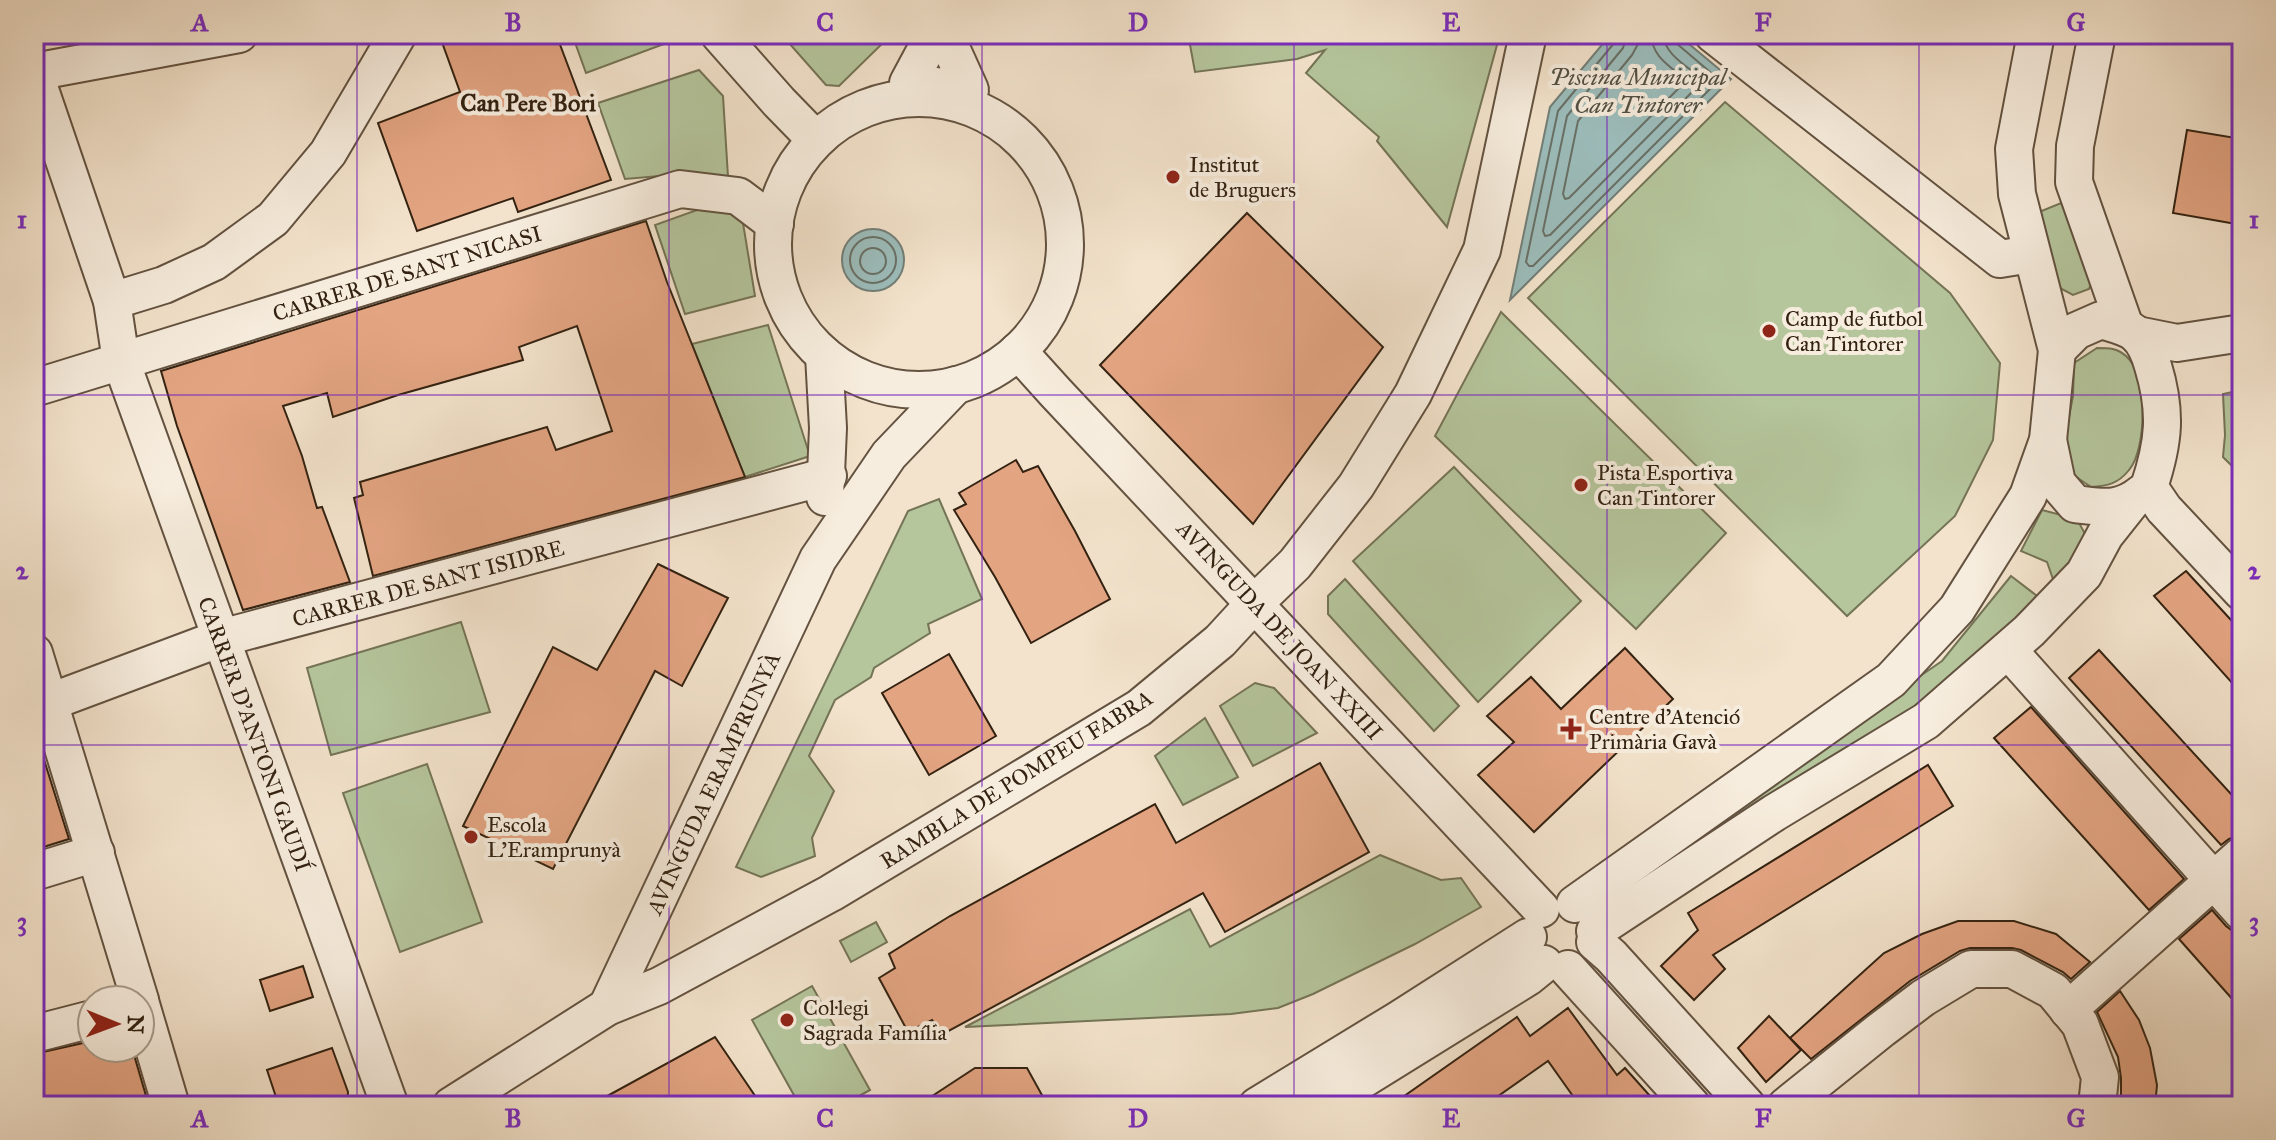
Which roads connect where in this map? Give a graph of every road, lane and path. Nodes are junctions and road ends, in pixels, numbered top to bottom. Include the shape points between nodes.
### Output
1 (239, 34) edge
2 (398, 34) edge
3 (719, 34) edge
4 (917, 34) edge
5 (931, 34) edge
6 (947, 34) edge
7 (960, 34) edge
8 (1528, 34) edge
9 (1713, 34) edge
10 (2036, 34) edge
11 (2097, 34) edge
12 (34, 72) edge
13 (871, 106) junction
14 (1009, 129) junction
15 (816, 140) junction
16 (775, 224) junction
17 (2024, 265) junction
18 (112, 301) junction
19 (2121, 327) junction
20 (2242, 333) edge
21 (2242, 347) edge
22 (2057, 350) junction
23 (1018, 351) junction
24 (824, 355) junction
25 (121, 361) junction
26 (956, 385) junction
27 (34, 388) edge
28 (2162, 394) junction
29 (2048, 440) junction
30 (828, 476) junction
31 (2140, 494) junction
32 (818, 559) junction
33 (2242, 592) edge
34 (1255, 603) junction
35 (221, 638) junction
36 (2008, 650) junction
37 (34, 653) edge
38 (42, 705) edge
39 (96, 853) junction
40 (2242, 855) edge
41 (34, 872) edge
42 (2213, 881) junction
43 (2242, 912) edge
44 (1564, 937) junction
45 (134, 984) edge
46 (607, 1007) junction
47 (2068, 1010) junction
48 (76, 1023) edge
49 (34, 1034) edge
50 (156, 1057) edge
51 (1335, 1102) edge
52 (171, 1106) edge
53 (390, 1106) edge
54 (451, 1106) edge
55 (1257, 1106) edge
56 (1692, 1106) edge
57 (1747, 1106) edge
58 (1786, 1106) edge
59 (2097, 1106) edge

1 - 12 street
2 - 18 street via 328,153 273,219 214,262
3 - 15 street
4 - 13 street via 912,58
5 - 6 street via 908,83 970,90
7 - 14 street via 962,53
8 - 34 street, RAMBLA DE POMPEU FABRA via 1482,250 1440,340 1356,486 1295,564
9 - 17 street
10 - 17 street via 2014,149
11 - 19 street via 2075,146 2074,182
12 - 18 street, CARRER D'ANTONI GAUDÍ
13 - 14 street via 899,99 942,100 971,107
13 - 15 street
14 - 23 street via 1043,168 1064,230 1055,296
15 - 16 street via 790,177
16 - 24 street via 775,260 783,295 800,328
16 - 25 street, CARRER DE SANT NICASI via 738,196 680,189
17 - 19 street
17 - 22 street
18 - 25 street, CARRER D'ANTONI GAUDÍ
19 - 20 street via 2177,343
19 - 22 street via 2076,331
19 - 28 street via 2149,353
21 - 28 street via 2183,359 2171,370
22 - 29 street
23 - 26 street via 983,375
23 - 34 street, AVINGUDA DE JOAN XXIII
24 - 26 street via 847,371 886,386 928,390
24 - 30 street
25 - 27 street, CARRER DE SANT NICASI
25 - 35 street, CARRER D'ANTONI GAUDÍ
26 - 32 street via 889,455
28 - 31 street via 2157,464
29 - 31 street via 2057,483 2075,504 2110,508
29 - 44 street via 2028,496 1957,609 1891,680
30 - 32 street
30 - 35 street, CARRER DE SANT ISIDRE
31 - 33 street via 2164,509
31 - 36 street via 2105,535 2084,574
32 - 46 street, AVINGUDA ERAMPRUNYÀ
34 - 44 street, AVINGUDA DE JOAN XXIII
34 - 46 street, RAMBLA DE POMPEU FABRA via 1220,641 1139,708 820,899 659,986
35 - 38 street, CARRER DE SANT ISIDRE
35 - 53 street, CARRER D'ANTONI GAUDÍ
36 - 42 street
36 - 44 street via 1926,721
37 - 38 street
38 - 39 street
39 - 41 street
39 - 45 street
40 - 42 street
42 - 43 street
42 - 47 street
44 - 51 street via 1528,977
44 - 55 street via 1398,1020
44 - 56 street
44 - 57 street via 1611,956
46 - 54 street, RAMBLA DE POMPEU FABRA
47 - 58 street via 2053,991 2012,969 1971,969 1923,998
47 - 59 street via 2080,1024 2100,1077
48 - 49 street
50 - 52 street

